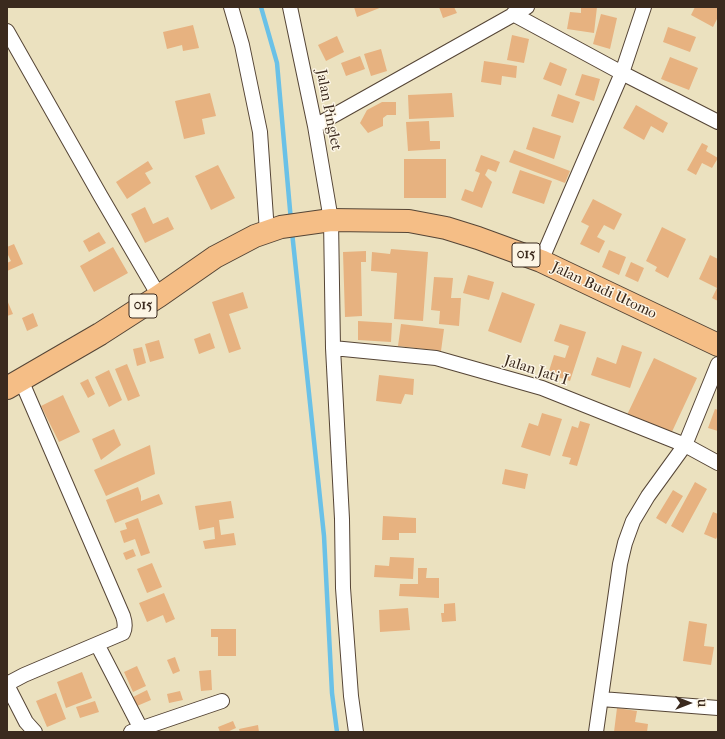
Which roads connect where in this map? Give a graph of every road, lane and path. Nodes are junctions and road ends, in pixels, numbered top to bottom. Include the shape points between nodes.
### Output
1 (231, 7) edge
2 (290, 7) edge
3 (527, 7) edge
4 (644, 7) edge
5 (513, 14) junction
6 (7, 31) edge
7 (622, 73) junction
8 (718, 122) edge
9 (315, 126) junction
10 (325, 221) junction
11 (274, 230) junction
12 (541, 261) junction
13 (159, 296) junction
14 (718, 345) edge
15 (333, 348) junction
16 (718, 364) edge
17 (14, 384) edge
18 (685, 445) junction
19 (718, 463) edge
20 (97, 644) junction
21 (8, 688) edge
22 (602, 699) junction
23 (222, 701) dead end
24 (718, 708) edge
25 (136, 730) edge
26 (35, 732) edge
27 (356, 732) edge
28 (596, 732) edge

1 - 11 street via 242,45 260,132
2 - 9 street, Jalan Pinglet
3 - 5 street
4 - 7 street
5 - 7 street
5 - 9 street
6 - 13 street
7 - 8 street
7 - 12 street
9 - 10 street, Jalan Pinglet
10 - 11 main road, Jalan Budi Utomo / 015
10 - 12 main road, Jalan Budi Utomo / 015 via 409,221 446,228
10 - 15 street, Jalan Pinglet
11 - 13 main road, Jalan Budi Utomo / 015 via 255,236 216,257
12 - 14 main road, Jalan Budi Utomo / 015
13 - 17 main road, Jalan Budi Utomo / 015
15 - 18 street, Jalan Jati I via 436,358 542,388
15 - 27 street, Jalan Pinglet via 342,512 343,588
16 - 18 street
17 - 20 street via 125,623 124,633
18 - 19 street, Jalan Jati I
18 - 22 street via 648,496 633,521 625,543
20 - 21 street via 24,675
20 - 25 street
21 - 26 street via 26,722
22 - 24 street
22 - 28 street
23 - 25 street

